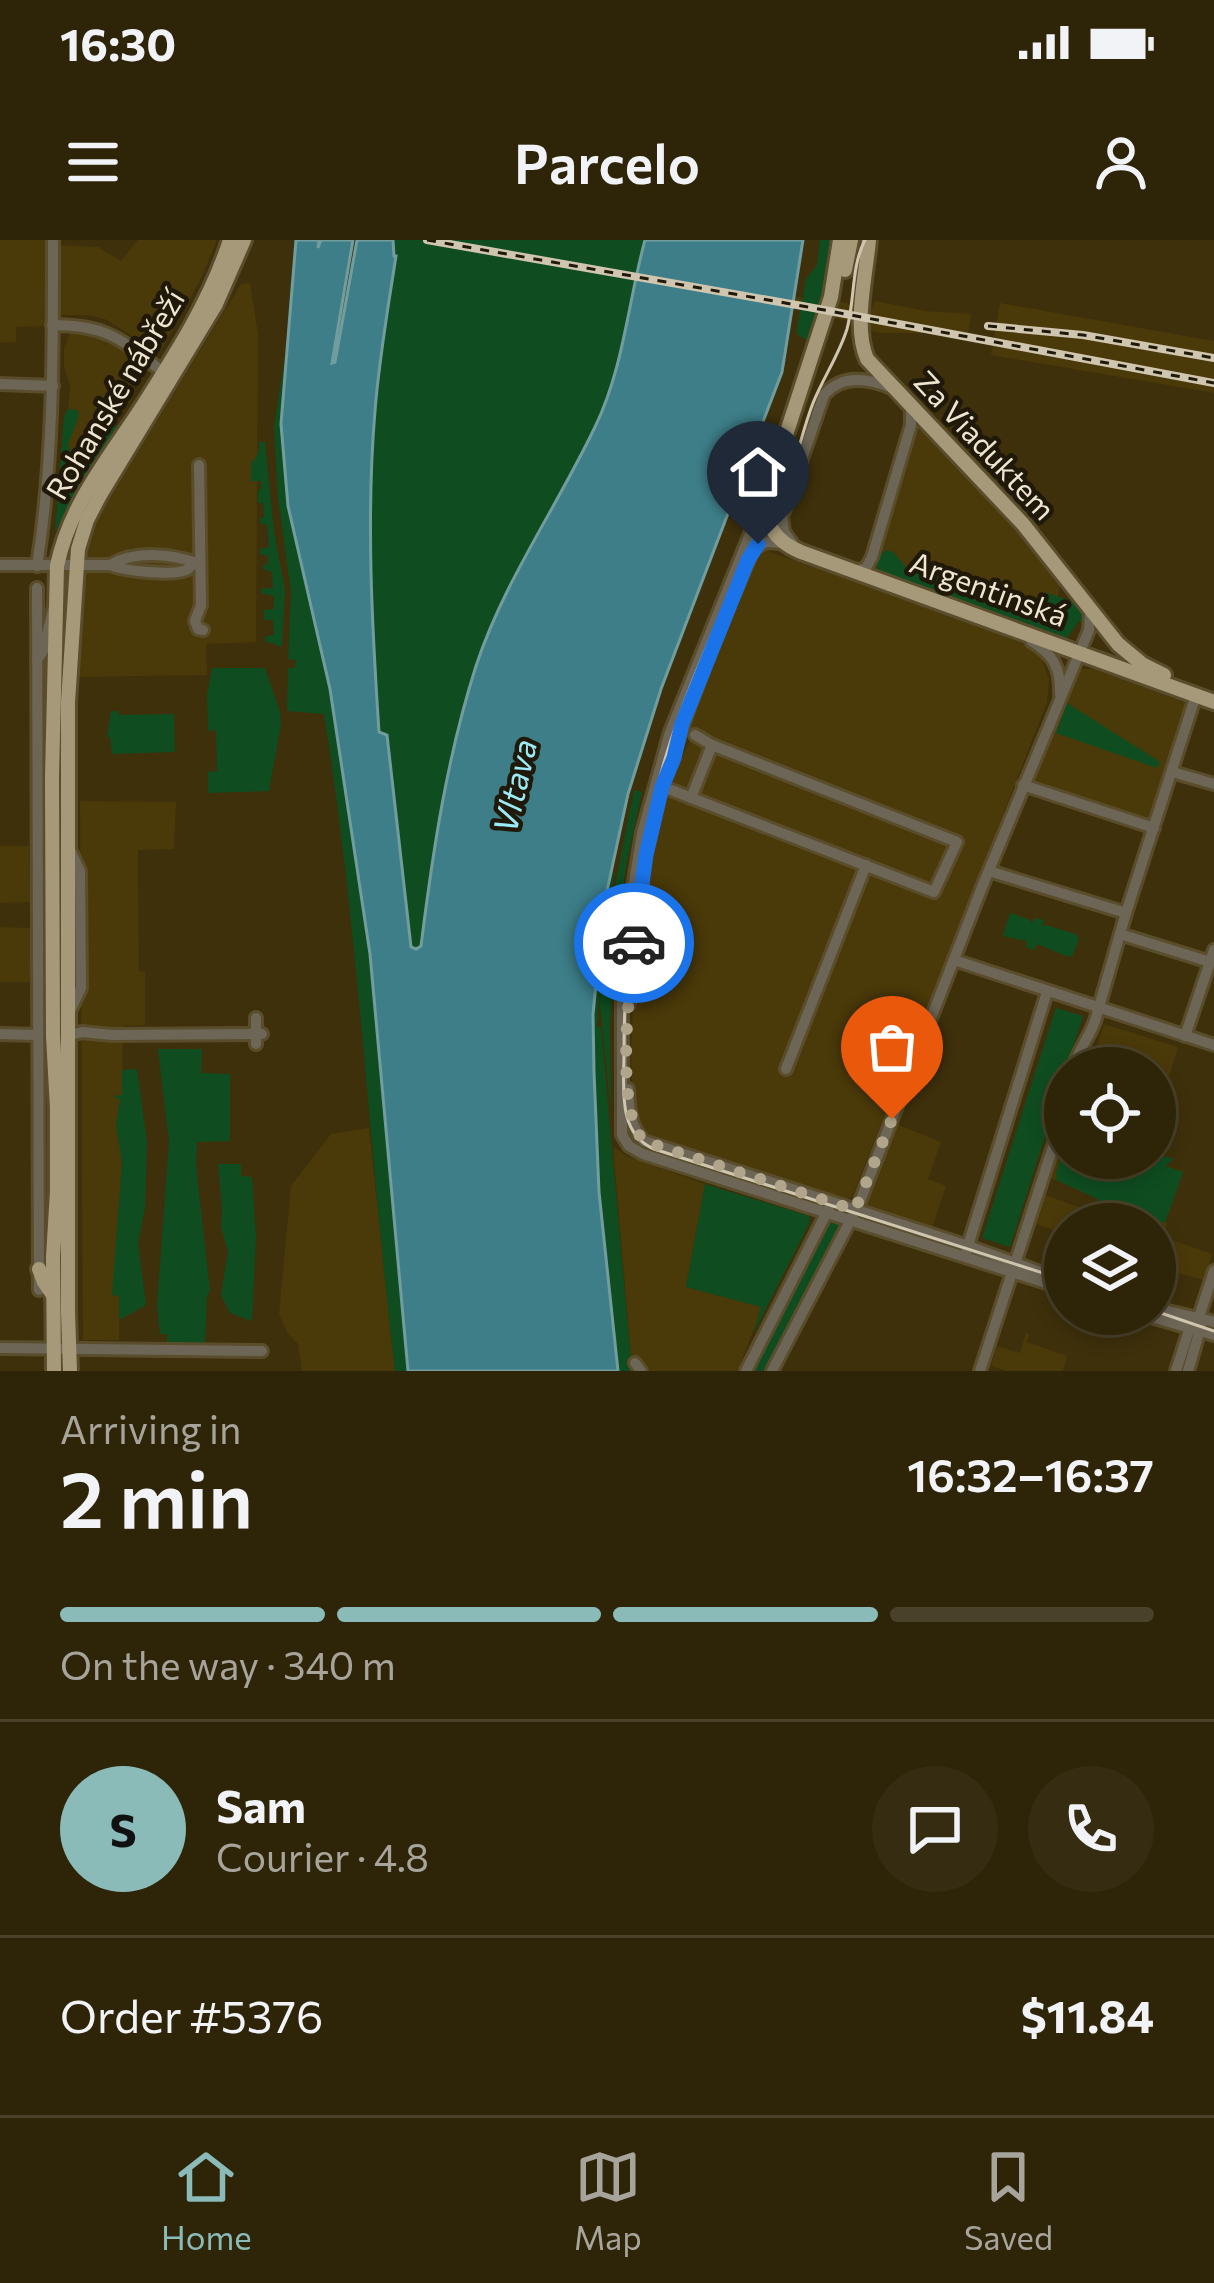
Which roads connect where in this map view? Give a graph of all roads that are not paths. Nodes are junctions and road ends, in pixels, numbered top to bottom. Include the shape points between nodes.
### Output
1 (53, 240) edge
2 (230, 240) edge
3 (244, 240) edge
4 (840, 240) edge
5 (851, 240) edge
6 (869, 240) edge
7 (52, 325) junction
8 (163, 372) junction
9 (0, 384) edge
10 (53, 386) junction
11 (895, 390) junction
12 (802, 391) junction
13 (911, 406) junction
14 (199, 465) dead end
15 (764, 507) junction
16 (782, 543) junction
17 (801, 552) junction
18 (197, 563) junction
19 (0, 565) edge
20 (37, 566) junction
21 (57, 566) junction
22 (75, 566) junction
23 (856, 571) junction
24 (37, 588) dead end
25 (56, 601) junction
26 (201, 605) dead end
27 (1090, 608) junction
28 (1007, 626) junction
29 (1080, 653) junction
30 (36, 661) junction
31 (1214, 693) edge
32 (1196, 695) junction
33 (1214, 702) edge
34 (1059, 703) junction
35 (694, 735) dead end
36 (712, 746) junction
37 (1172, 772) junction
38 (1214, 784) edge
39 (1024, 785) junction
40 (671, 790) dead end
41 (691, 797) junction
42 (1154, 828) junction
43 (866, 865) junction
44 (989, 871) junction
45 (1126, 913) junction
46 (1120, 934) junction
47 (1212, 956) edge
48 (954, 960) junction
49 (1047, 992) junction
50 (1099, 1007) junction
51 (256, 1018) dead end
52 (0, 1034) edge
53 (53, 1036) junction
54 (1185, 1036) junction
55 (1214, 1045) edge
56 (1080, 1047) edge
57 (786, 1069) dead end
58 (640, 1146) junction
59 (1044, 1174) edge
60 (829, 1208) junction
61 (852, 1215) junction
62 (966, 1251) junction
63 (1013, 1268) junction
64 (39, 1269) joint
65 (1214, 1271) edge
66 (1044, 1278) edge
67 (46, 1292) junction
68 (1176, 1312) edge
69 (1199, 1317) junction
70 (1214, 1322) edge
71 (1201, 1333) edge
72 (0, 1348) edge
73 (61, 1348) junction
74 (262, 1351) dead end
75 (53, 1371) edge
76 (70, 1371) edge
77 (746, 1371) edge
78 (772, 1371) edge
79 (980, 1371) edge
80 (1177, 1371) edge
81 (1188, 1371) edge

1 - 7 street
2 - 8 main road, Rohanské nábřeží
3 - 22 main road, Rohanské nábřeží via 216,304 100,495
4 - 12 main road
5 - 12 main road via 831,324
6 - 11 main road, Za Viaduktem via 863,351
7 - 8 street via 102,330
7 - 10 street
8 - 21 main road, Rohanské nábřeží via 81,501
9 - 10 street
10 - 20 street
11 - 13 main road, Za Viaduktem
11 - 17 street via 855,380 824,395 782,518
12 - 15 main road
13 - 23 street via 872,557
13 - 27 main road, Za Viaduktem
14 - 18 street
15 - 16 main road
15 - 58 street via 666,746 642,833 622,985 620,1123 625,1140
16 - 17 main road, Argentinská
16 - 58 street via 756,545 748,560 680,730 648,845 627,1039
17 - 23 main road, Argentinská
18 - 22 street via 185,571
18 - 26 street
19 - 20 street
20 - 21 street
21 - 22 street
21 - 25 main road, Rohanské nábřeží
22 - 53 main road, Rohanské nábřeží via 67,1018
23 - 28 main road, Argentinská
24 - 30 street
25 - 30 street
25 - 53 main road, Rohanské nábřeží
27 - 29 street
27 - 31 main road, Argentinská via 1142,664
28 - 29 main road, Argentinská
28 - 34 street via 1054,659
29 - 32 main road, Argentinská
29 - 34 street
30 - 53 street
32 - 33 main road, Argentinská
32 - 37 street
34 - 39 street
35 - 36 street
36 - 41 street
36 - 43 street via 957,842 934,892
37 - 38 street
37 - 42 street
39 - 42 street
39 - 44 street
40 - 41 street
41 - 43 street
42 - 45 street
43 - 57 street
44 - 45 street
44 - 48 street
45 - 46 street
46 - 47 street
46 - 50 street
47 - 54 street
48 - 49 street
48 - 61 street
49 - 50 street
49 - 62 street
50 - 54 street
50 - 56 street
51 - 53 street via 258,1038
52 - 53 street
53 - 64 street
53 - 67 main road, Rohanské nábřeží via 57,1191
53 - 73 main road, Rohanské nábřeží
54 - 55 street
58 - 60 street
59 - 63 street
60 - 61 street
60 - 77 street
61 - 62 street
61 - 78 street
62 - 63 street
63 - 66 street
63 - 79 street
64 - 67 main road
65 - 69 street
67 - 73 main road, Rohanské nábřeží
68 - 69 street
69 - 70 street
69 - 71 street
71 - 80 street
71 - 81 street
72 - 73 street
73 - 74 street
73 - 75 main road, Rohanské nábřeží
73 - 76 main road, Rohanské nábřeží

